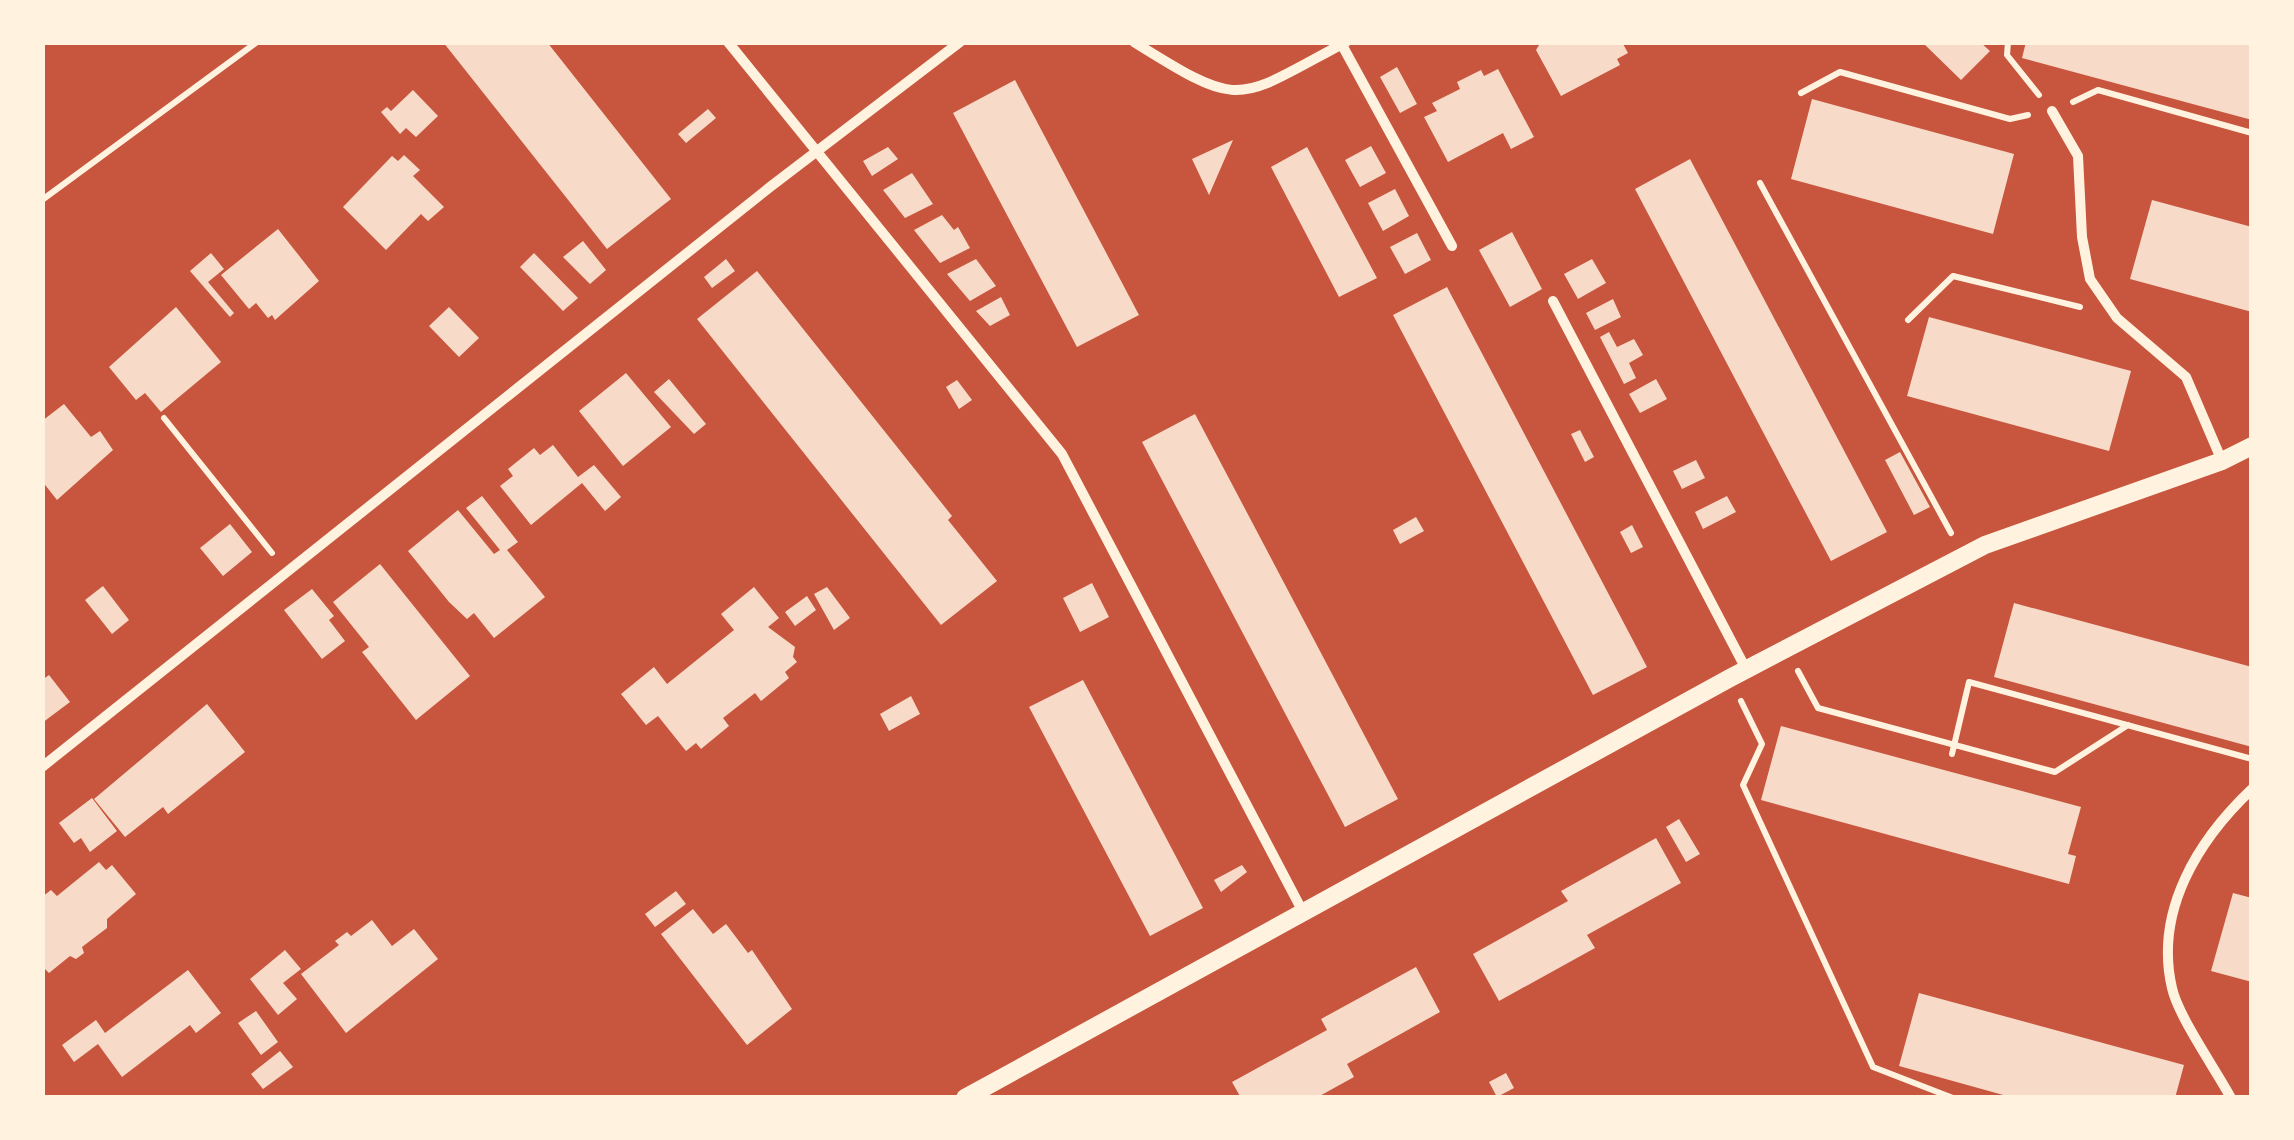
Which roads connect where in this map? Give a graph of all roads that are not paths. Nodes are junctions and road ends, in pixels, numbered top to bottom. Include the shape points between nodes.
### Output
1 (728, 42) edge
2 (960, 42) edge
3 (1134, 42) edge
4 (1344, 44) edge
5 (2052, 112) road end
6 (815, 152) junction
7 (1452, 246) dead end
8 (1553, 300) dead end
9 (2252, 446) edge
10 (2222, 462) junction
11 (1738, 674) junction
12 (42, 767) edge
13 (2252, 789) edge
14 (1302, 912) junction
15 (965, 1098) edge
16 (2231, 1098) edge

1 - 6 street
2 - 6 street
3 - 4 street via 1204,86 1231,93 1260,88
4 - 7 street
5 - 10 street via 2078,156 2090,279 2116,318 2186,377
6 - 12 street
6 - 14 street via 1062,454
8 - 11 street
9 - 10 street
10 - 11 street via 1964,557
11 - 14 street
13 - 16 street via 2220,818 2192,860 2174,904 2170,946 2172,990
14 - 15 street

